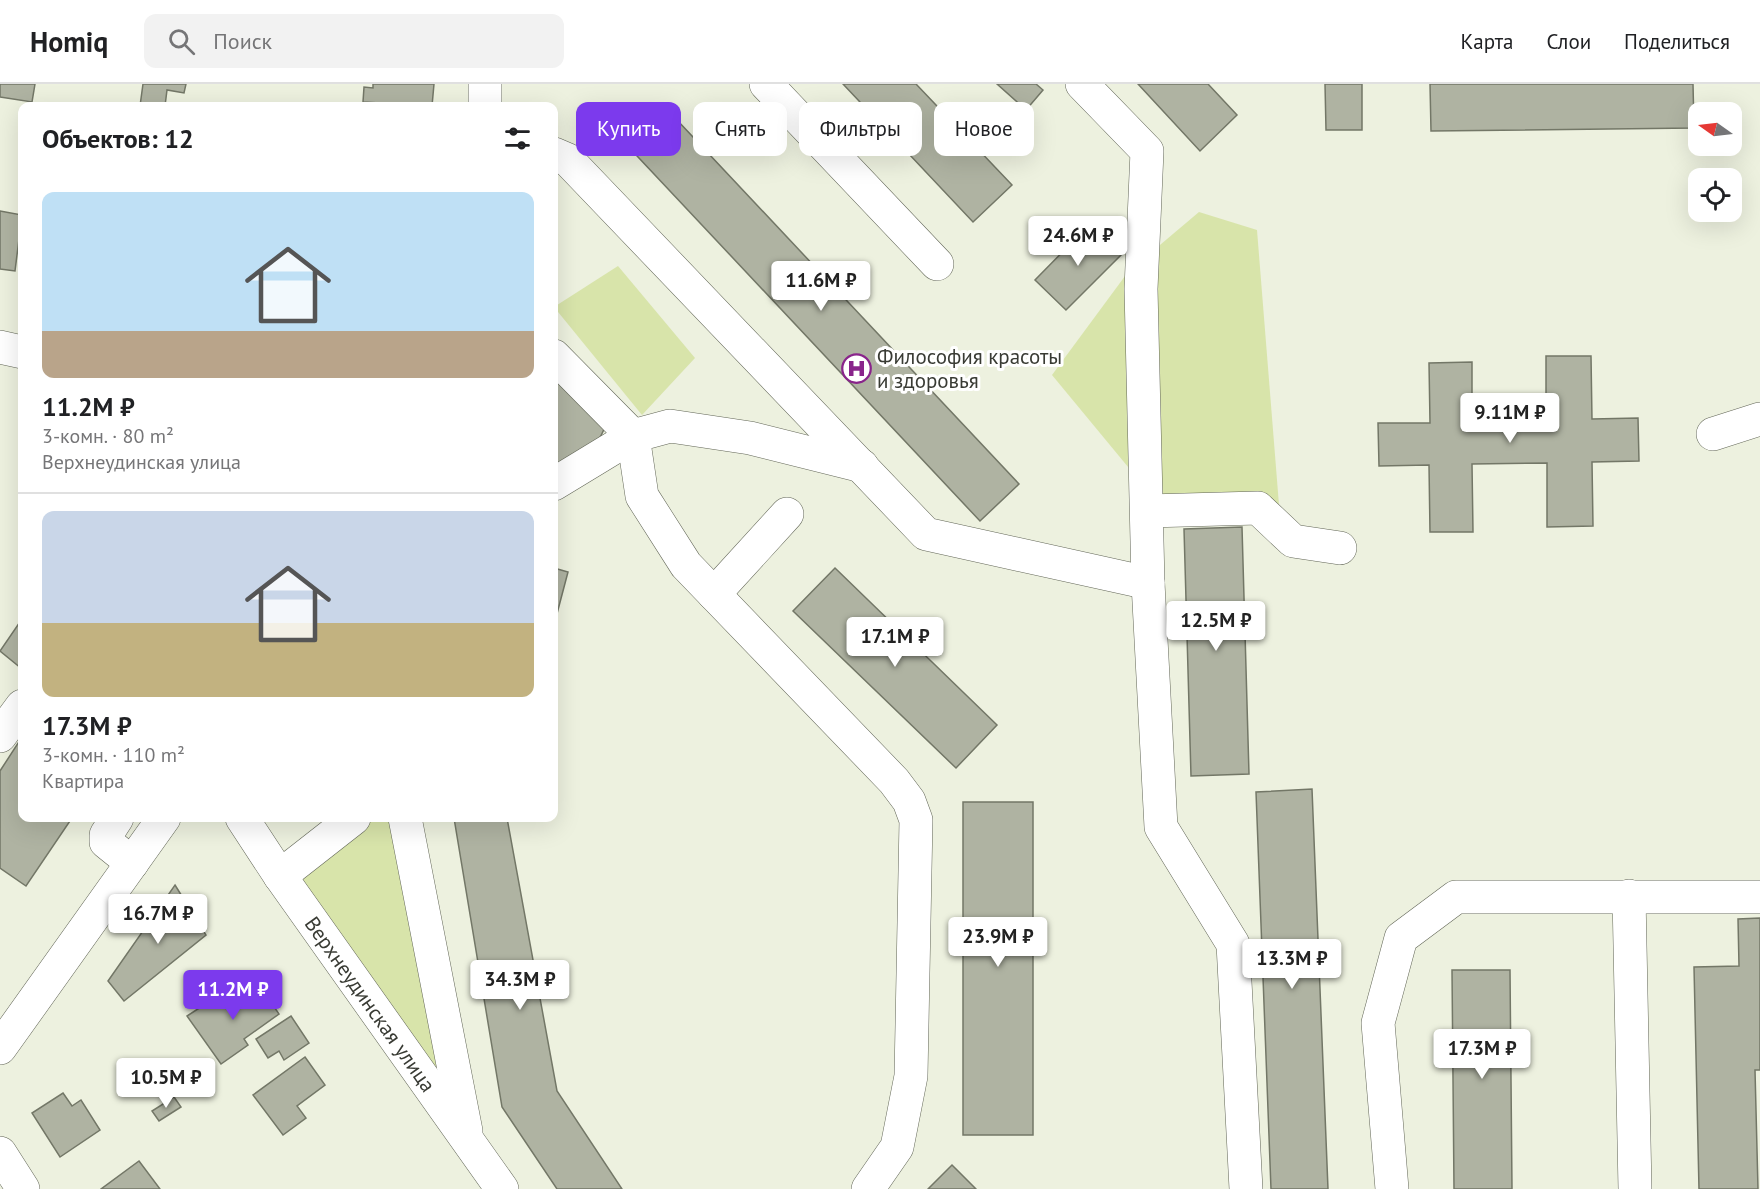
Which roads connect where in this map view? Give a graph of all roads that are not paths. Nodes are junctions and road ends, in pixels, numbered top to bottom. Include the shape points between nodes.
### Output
1 (485, 84) edge
2 (766, 84) edge
3 (1082, 84) edge
4 (485, 102) edge
5 (558, 156) edge
6 (937, 264) dead end
7 (0, 347) edge
8 (18, 351) edge
9 (558, 360) edge
10 (1760, 420) edge
11 (1713, 434) dead end
12 (633, 436) junction
13 (862, 466) junction
14 (558, 482) edge
15 (1148, 512) junction
16 (787, 514) dead end
17 (1340, 548) dead end
18 (1148, 583) junction
19 (714, 594) junction
20 (18, 711) edge
21 (0, 736) edge
22 (114, 822) edge
23 (161, 822) edge
24 (245, 822) edge
25 (349, 822) edge
26 (406, 822) edge
27 (132, 863) junction
28 (280, 876) junction
29 (1629, 896) junction
30 (1760, 897) edge
31 (0, 1048) edge
32 (468, 1141) junction
33 (0, 1153) edge
34 (23, 1189) edge
35 (502, 1189) edge
36 (868, 1189) edge
37 (1246, 1189) edge
38 (1392, 1189) edge
39 (1635, 1189) edge

1 - 4 street
2 - 6 street
3 - 15 street via 1147,151 1141,289
5 - 13 street via 568,160
7 - 8 street
9 - 12 street
10 - 11 street
12 - 13 street via 670,426 750,438
12 - 14 street
12 - 19 street via 642,496 686,565
13 - 18 street via 926,534
15 - 17 street via 1258,508 1293,541
15 - 18 street
16 - 19 street
18 - 37 street via 1161,827 1233,944
19 - 36 street via 894,781 909,801 916,820 911,1076 897,1147
20 - 21 street
22 - 27 street via 106,842
23 - 27 street
24 - 28 street, Верхнеудинская улица
25 - 28 street
26 - 32 street
27 - 31 street
28 - 32 street, Верхнеудинская улица
29 - 30 street
29 - 38 street via 1456,897 1401,938 1378,1023
29 - 39 street
32 - 35 street, Верхнеудинская улица
33 - 34 street

